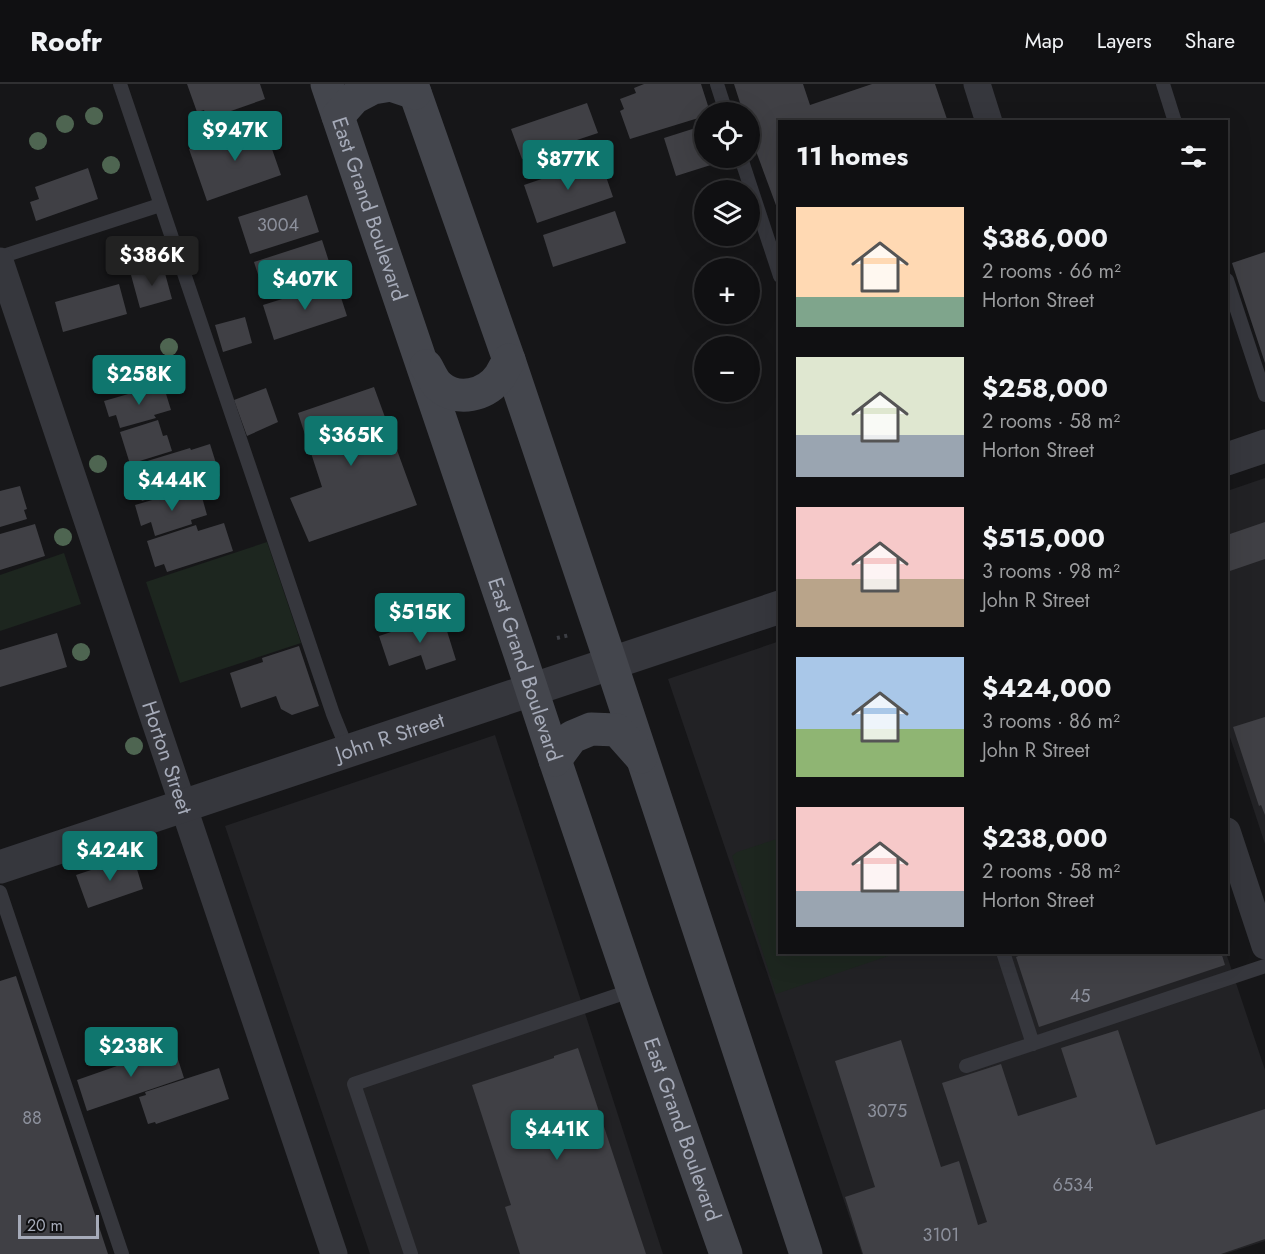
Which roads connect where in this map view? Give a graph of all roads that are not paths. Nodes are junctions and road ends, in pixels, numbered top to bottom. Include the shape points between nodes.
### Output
1 (120, 84) edge
2 (327, 84) edge
3 (717, 84) edge
4 (977, 84) edge
5 (1162, 84) edge
6 (413, 88) edge
7 (723, 102) edge
8 (338, 116) junction
9 (988, 120) edge
10 (1174, 120) edge
11 (744, 168) edge
12 (160, 205) junction
13 (0, 259) edge
14 (778, 270) edge
15 (1228, 283) edge
16 (420, 357) junction
17 (509, 360) junction
18 (1265, 396) edge
19 (1265, 446) edge
20 (1228, 459) edge
21 (778, 608) edge
22 (611, 663) junction
23 (532, 689) junction
24 (348, 751) junction
25 (643, 758) junction
26 (555, 760) junction
27 (183, 806) junction
28 (1228, 834) edge
29 (0, 867) edge
30 (0, 892) edge
31 (1265, 946) edge
32 (1004, 954) edge
33 (1265, 966) edge
34 (633, 990) junction
35 (1034, 1044) junction
36 (966, 1066) dead end
37 (122, 1254) edge
38 (334, 1254) edge
39 (411, 1254) edge
40 (726, 1254) edge
41 (806, 1254) edge

1 - 12 lane
2 - 8 main road, East Grand Boulevard
3 - 7 lane
4 - 9 street
5 - 10 lane
6 - 8 main road via 373,88 354,98
6 - 17 main road
8 - 16 main road, East Grand Boulevard
11 - 14 lane
12 - 13 lane
12 - 24 lane
13 - 27 street, Horton Street
15 - 18 lane
16 - 17 main road via 437,385 452,394 471,396 499,378
16 - 23 main road, East Grand Boulevard
17 - 22 main road
19 - 20 street
21 - 22 street, John R Street
22 - 23 street, John R Street
22 - 25 main road
23 - 24 street, John R Street
23 - 26 main road, East Grand Boulevard
24 - 27 street, John R Street
25 - 26 main road via 617,730 591,729 572,737
25 - 41 main road
26 - 34 main road, East Grand Boulevard
27 - 29 street, John R Street
27 - 38 street, Horton Street
28 - 31 street
30 - 37 lane
32 - 35 lane
33 - 35 lane
34 - 39 lane via 354,1083
34 - 40 main road, East Grand Boulevard
35 - 36 lane

